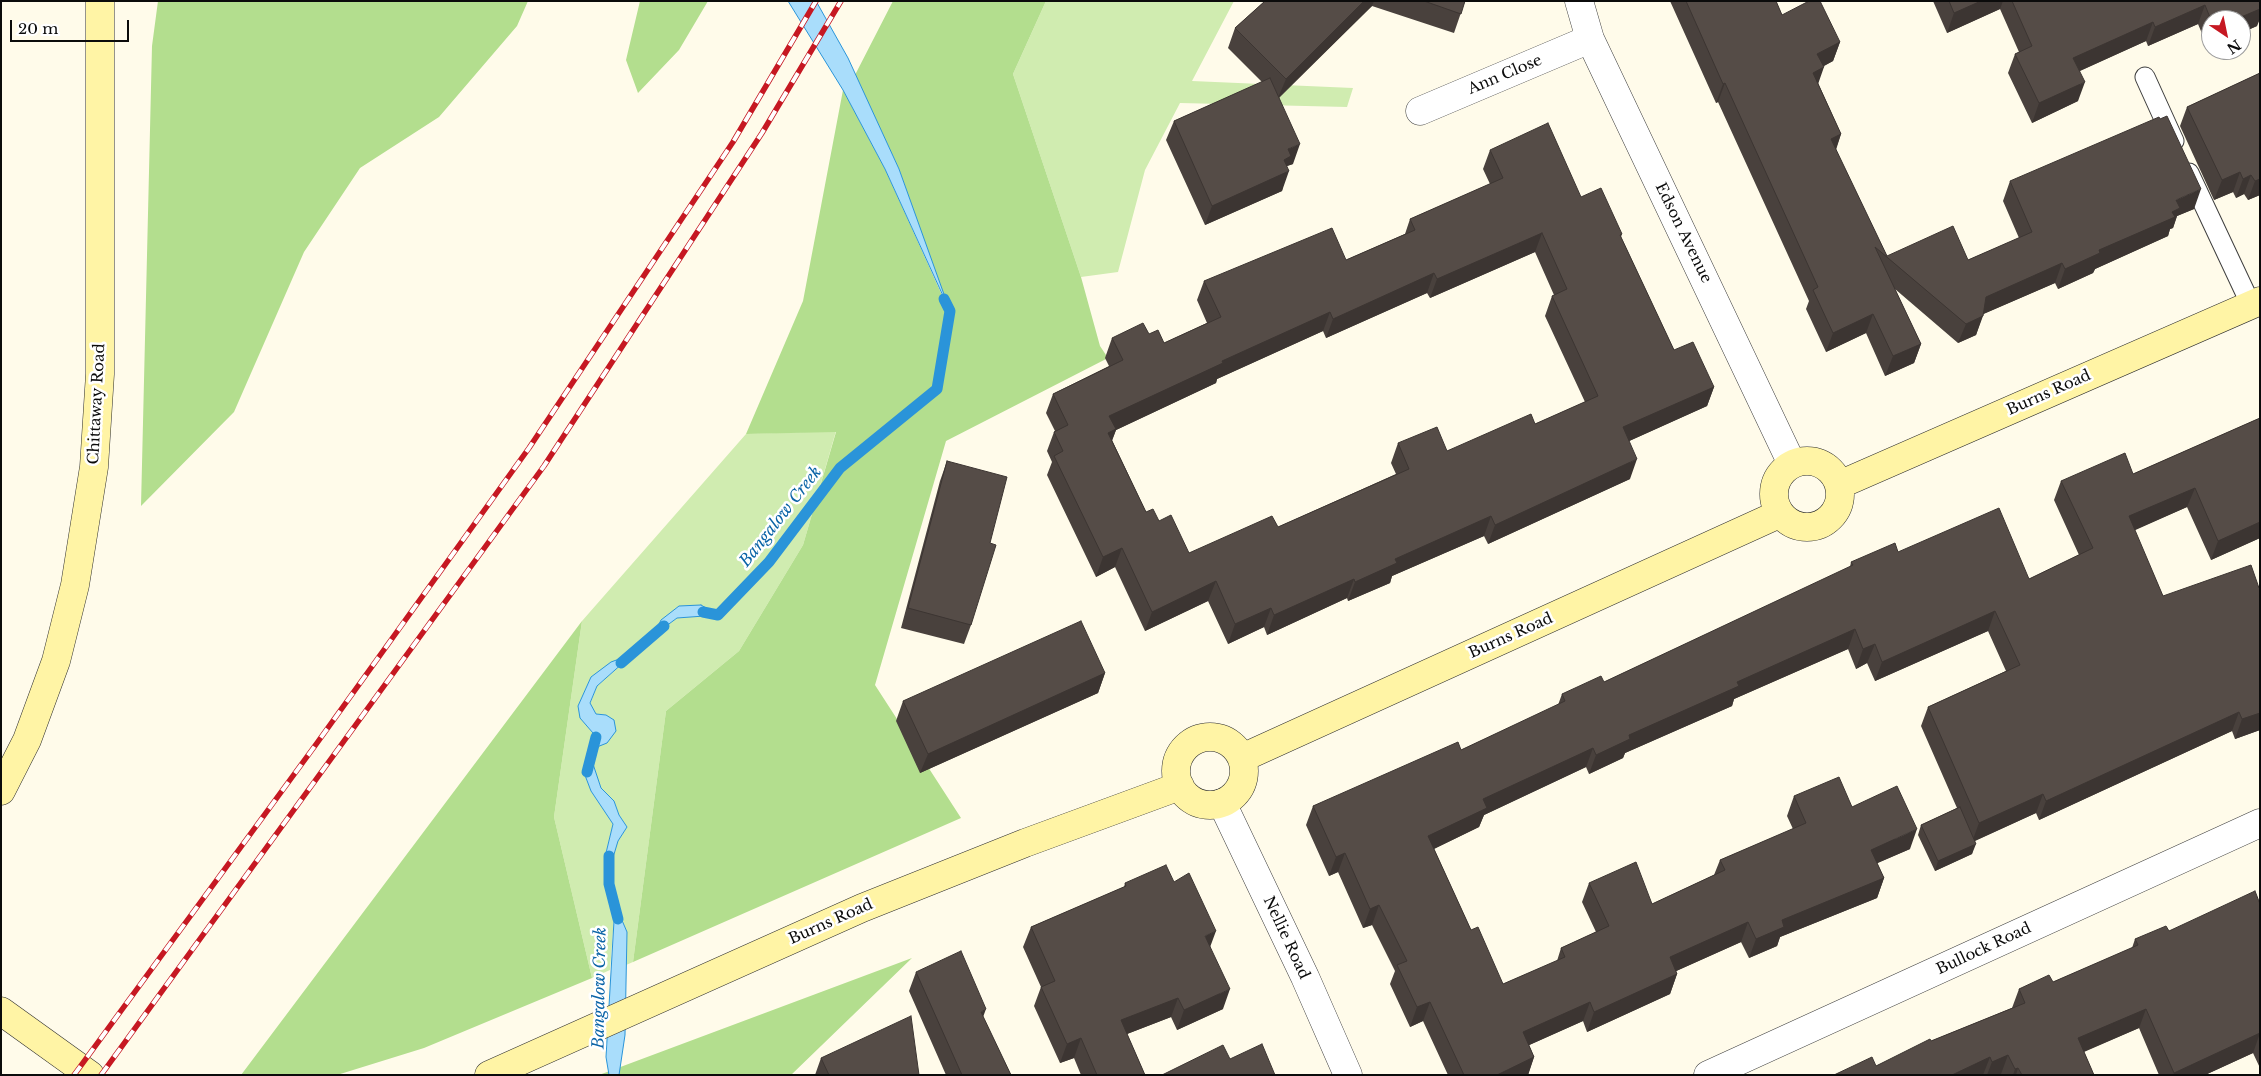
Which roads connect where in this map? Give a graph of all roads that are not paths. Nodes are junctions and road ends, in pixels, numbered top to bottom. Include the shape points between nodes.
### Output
1 (100, 1) edge
2 (1578, 1) edge
3 (1590, 39) junction
4 (2145, 78) dead end
5 (1420, 111) dead end
6 (2255, 303) edge
7 (1792, 464) junction
8 (1839, 485) junction
9 (1779, 514) junction
10 (1242, 758) junction
11 (1180, 786) junction
12 (1, 790) edge
13 (1222, 803) junction
14 (2260, 824) edge
15 (1, 1011) edge
16 (90, 1075) edge
17 (489, 1075) edge
18 (1348, 1075) edge
19 (1708, 1075) edge

1 - 12 street, Chittaway Road via 100,364 94,467 82,551 62,643 37,714
2 - 3 street, Edson Avenue
3 - 5 street, Ann Close
3 - 7 street, Edson Avenue
4 - 6 lane
6 - 8 street, Burns Road
7 - 8 street via 1806,460 1820,463 1832,472
7 - 9 street via 1781,473 1774,486
8 - 9 street via 1838,509 1820,525 1797,527
9 - 10 street, Burns Road
10 - 11 street via 1227,741 1212,737 1197,740 1184,749 1177,763
10 - 13 street via 1244,778 1240,788
11 - 13 street via 1191,800 1212,806
11 - 17 street, Burns Road via 862,908
13 - 18 street, Nellie Road
14 - 19 street, Bullock Road
15 - 16 street

